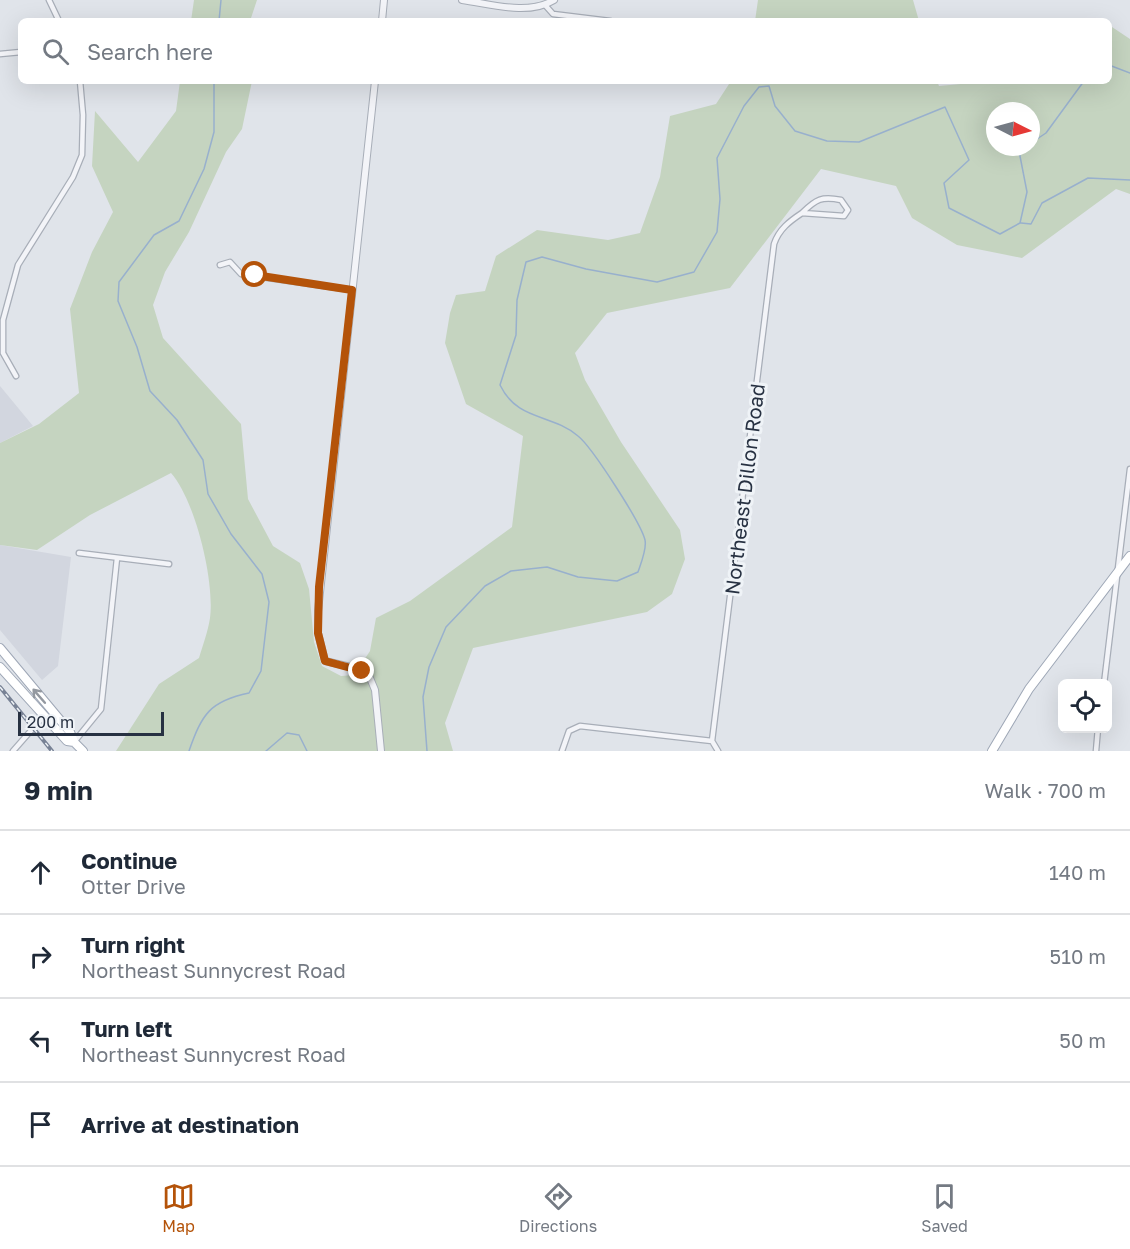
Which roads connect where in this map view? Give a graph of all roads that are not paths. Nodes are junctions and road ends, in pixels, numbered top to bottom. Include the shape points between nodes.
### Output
1 (49, 0) edge
2 (384, 0) edge
3 (462, 0) edge
4 (554, 0) edge
5 (545, 5) junction
6 (58, 18) edge
7 (382, 18) edge
8 (586, 18) edge
9 (18, 52) edge
10 (0, 54) edge
11 (80, 84) edge
12 (375, 84) edge
13 (802, 213) junction
14 (220, 265) dead end
15 (352, 290) junction
16 (16, 376) dead end
17 (1130, 469) edge
18 (79, 553) dead end
19 (1130, 556) edge
20 (117, 558) junction
21 (170, 564) dead end
22 (1118, 572) junction
23 (0, 648) edge
24 (0, 667) edge
25 (1105, 679) edge
26 (43, 717) junction
27 (1098, 733) edge
28 (712, 741) junction
29 (74, 742) junction
30 (13, 751) edge
31 (83, 751) edge
32 (381, 751) edge
33 (562, 751) edge
34 (718, 751) edge
35 (992, 751) edge
36 (1096, 751) edge

1 - 6 street
2 - 7 street
3 - 5 street via 525,8
4 - 5 street
5 - 8 street via 553,14
9 - 10 street
11 - 16 street via 82,155 73,177 18,265 3,320 3,353
12 - 15 street
13 - 13 street via 844,216 848,210 841,200 826,197 817,199
13 - 28 street, Northeast Dillon Road via 777,236
14 - 15 street via 230,262 241,274
15 - 32 street via 319,587 318,633 325,661 355,668 373,683
17 - 22 street
18 - 20 street
19 - 22 main road
20 - 21 street
20 - 29 street via 101,709
22 - 25 street
22 - 35 main road via 1029,689
29 -> 23 main road via 70,732
24 - 26 main road
26 - 29 main road via 67,741
26 - 30 street
27 - 36 street
28 - 33 street via 589,726 569,731
28 - 34 street
29 - 31 main road

